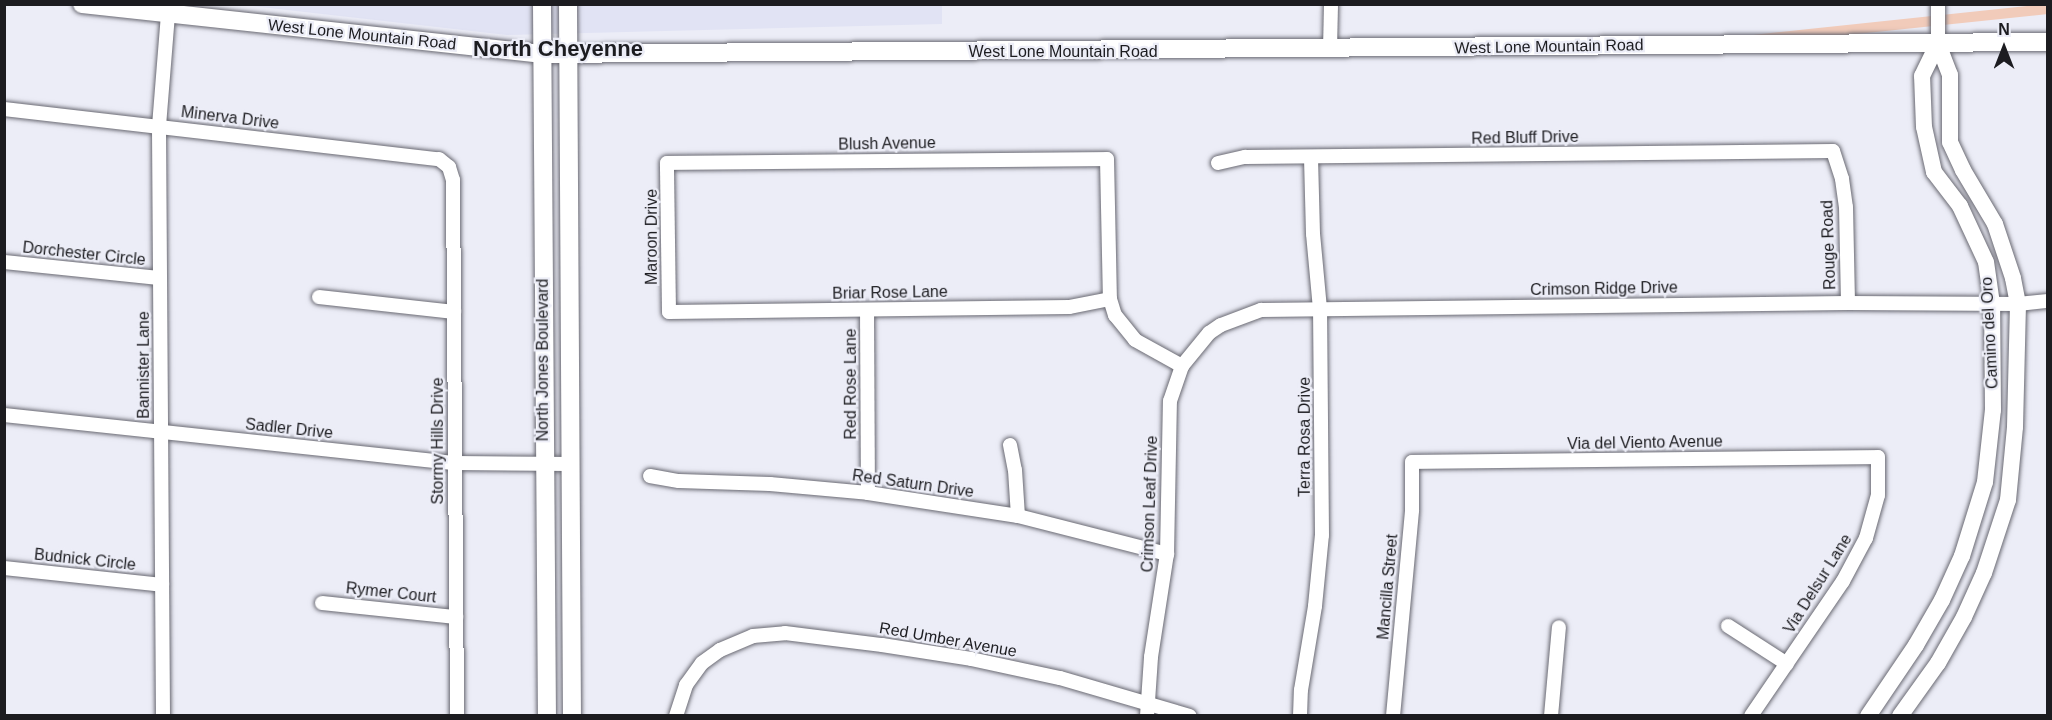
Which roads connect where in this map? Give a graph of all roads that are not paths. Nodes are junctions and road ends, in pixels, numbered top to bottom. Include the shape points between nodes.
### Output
1 (82, 4) edge
2 (542, 4) edge
3 (568, 4) edge
4 (1331, 4) edge
5 (1938, 4) edge
6 (168, 14) junction
7 (2048, 42) edge
8 (1938, 43) junction
9 (1330, 49) junction
10 (541, 54) junction
11 (568, 54) junction
12 (4, 109) edge
13 (159, 126) junction
14 (1833, 152) joint
15 (1311, 157) junction
16 (668, 163) joint
17 (1218, 163) dead end
18 (449, 167) joint
19 (4, 262) edge
20 (159, 278) junction
21 (319, 297) dead end
22 (1110, 299) junction
23 (2048, 301) edge
24 (1848, 303) junction
25 (1992, 304) junction
26 (2018, 304) junction
27 (1320, 309) junction
28 (867, 310) junction
29 (454, 312) junction
30 (669, 312) joint
31 (1182, 366) junction
32 (4, 415) edge
33 (160, 432) junction
34 (1010, 445) dead end
35 (1878, 457) joint
36 (1412, 462) joint
37 (455, 463) junction
38 (544, 463) junction
39 (570, 464) junction
40 (650, 476) dead end
41 (868, 494) junction
42 (1018, 516) junction
43 (1167, 554) junction
44 (4, 568) edge
45 (162, 585) junction
46 (322, 603) dead end
47 (456, 616) junction
48 (1558, 627) dead end
49 (1728, 627) dead end
50 (1787, 664) junction
51 (1147, 709) edge
52 (163, 716) edge
53 (457, 716) edge
54 (547, 716) edge
55 (572, 716) edge
56 (676, 716) edge
57 (1190, 716) edge
58 (1300, 716) edge
59 (1393, 716) edge
60 (1551, 716) edge
61 (1751, 716) edge
62 (1868, 716) edge
63 (1900, 716) edge

1 - 6 main road, West Lone Mountain Road
2 - 10 main road, North Jones Boulevard
3 - 11 main road, North Jones Boulevard
4 - 9 street
5 - 8 street
6 - 10 main road, West Lone Mountain Road
6 - 13 street, Bannister Lane
7 - 8 main road, West Lone Mountain Road
8 - 9 main road, West Lone Mountain Road
8 - 25 street, Camino del Oro via 1922,76 1923,127 1934,172 1960,206 1986,262
8 - 26 street, Camino del Oro via 1950,75 1950,142 1995,224
9 - 11 main road, West Lone Mountain Road
10 - 11 main road, West Lone Mountain Road
10 - 38 main road, North Jones Boulevard
11 - 39 main road, North Jones Boulevard
12 - 13 street, Minerva Drive
13 - 18 street, Minerva Drive via 439,159
13 - 20 street, Bannister Lane
14 - 15 street, Red Bluff Drive
14 - 24 street, Rouge Road via 1846,207
15 - 17 street, Red Bluff Drive via 1245,157
15 - 27 street, Terra Rosa Drive via 1312,234
16 - 22 street, Blush Avenue via 1107,159
16 - 30 street, Maroon Drive
18 - 29 street, Stormy Hills Drive via 453,180
19 - 20 street, Dorchester Circle
20 - 33 street, Bannister Lane
21 - 29 street
22 - 28 street, Briar Rose Lane via 1069,307
22 - 31 street via 1115,315 1135,340
23 - 26 street, Crimson Ridge Drive
24 - 25 street, Crimson Ridge Drive
24 - 27 street, Crimson Ridge Drive
25 - 26 street, Crimson Ridge Drive
25 - 62 street, Camino del Oro via 1993,410 1985,482 1962,556 1942,600
26 - 63 street, Camino del Oro via 2015,427 2008,500 1984,573 1964,617 1938,663
27 - 31 street, Crimson Ridge Drive via 1261,310 1221,324
27 - 58 street, Terra Rosa Drive via 1322,535
28 - 30 street, Briar Rose Lane
28 - 41 street, Red Rose Lane
29 - 37 street, Stormy Hills Drive
31 - 43 street, Crimson Leaf Drive via 1170,400
32 - 33 street, Sadler Drive
33 - 37 street, Sadler Drive
33 - 45 street, Bannister Lane
34 - 42 street
35 - 36 street, Via del Viento Avenue
35 - 50 street, Via Delsur Lane via 1878,495 1866,538 1843,581
36 - 59 street, Mancilla Street via 1412,510
37 - 38 street, Sadler Drive
37 - 47 street, Stormy Hills Drive
38 - 39 street, Sadler Drive
38 - 54 main road, North Jones Boulevard
39 - 55 main road, North Jones Boulevard
40 - 41 street, Red Saturn Drive
41 - 42 street, Red Saturn Drive
42 - 43 street, Red Saturn Drive
43 - 51 street, Crimson Leaf Drive
44 - 45 street, Budnick Circle
45 - 52 street, Bannister Lane
46 - 47 street, Rymer Court
47 - 53 street, Stormy Hills Drive
48 - 60 street
49 - 50 street
50 - 61 street, Via Delsur Lane
51 - 56 street, Red Umber Avenue via 1060,678 971,659 785,633 753,636 720,650 702,663 686,685
51 - 57 street, Red Umber Avenue

